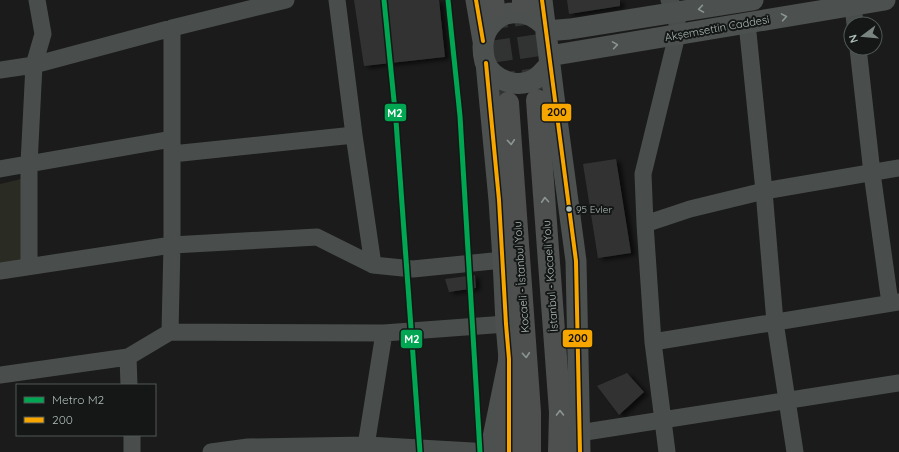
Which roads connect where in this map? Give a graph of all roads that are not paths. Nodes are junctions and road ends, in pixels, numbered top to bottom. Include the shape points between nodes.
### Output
1 (37, 0) edge
2 (286, 0) edge
3 (337, 0) edge
4 (547, 0) edge
5 (885, 0) edge
6 (529, 1) edge
7 (744, 1) edge
8 (487, 2) edge
9 (673, 6) edge
10 (854, 15) edge
11 (748, 23) junction
12 (580, 27) junction
13 (172, 28) junction
14 (546, 28) junction
15 (677, 35) junction
16 (483, 41) junction
17 (585, 50) junction
18 (859, 56) edge
19 (549, 60) junction
20 (486, 63) junction
21 (34, 65) junction
22 (0, 70) edge
23 (546, 98) junction
24 (508, 103) tunnel mouth
25 (354, 135) junction
26 (172, 147) junction
27 (29, 164) junction
28 (899, 168) edge
29 (0, 169) edge
30 (872, 173) junction
31 (764, 191) junction
32 (645, 224) junction
33 (172, 245) junction
34 (503, 260) junction
35 (373, 265) junction
36 (29, 266) junction
37 (0, 271) edge
38 (895, 303) edge
39 (775, 322) junction
40 (506, 324) junction
41 (170, 332) junction
42 (384, 333) junction
43 (653, 342) junction
44 (128, 357) junction
45 (509, 359) junction
46 (0, 375) edge
47 (899, 383) edge
48 (129, 384) edge
49 (787, 400) junction
50 (663, 420) junction
51 (132, 436) edge
52 (579, 442) edge
53 (366, 448) edge
54 (132, 452) edge
55 (212, 452) edge
56 (490, 452) edge
57 (509, 452) edge
58 (530, 452) edge
59 (560, 452) edge
60 (667, 452) edge
61 (795, 452) edge

1 - 21 street via 43,34
2 - 13 street
3 - 25 street
4 - 12 main road via 568,22
5 - 10 main road, Akşemsettin Caddesi
6 - 14 main road
7 -> 9 main road, Akşemsettin Caddesi
8 - 16 main road
9 - 12 main road, Akşemsettin Caddesi
9 - 15 street
11 -> 10 main road, Akşemsettin Caddesi
11 - 15 main road, Akşemsettin Caddesi
11 - 31 street
12 - 14 main road, Akşemsettin Caddesi
13 - 21 street
13 - 26 street
14 - 16 main road via 537,18 515,12 494,21
14 - 19 main road
17 -> 15 main road, Akşemsettin Caddesi
15 - 32 street via 643,174
16 - 20 main road
17 - 19 main road, Akşemsettin Caddesi
17 - 23 main road via 568,66
18 - 30 street
19 - 20 main road via 543,73 534,80 523,83 501,79
19 - 23 main road
20 - 34 main road
21 - 22 street
21 - 27 street
23 - 52 main road via 576,260
59 -> 23 highway, İstanbul - Kocaeli Yolu
24 -> 58 highway, Kocaeli - İstanbul Yolu via 530,412
25 - 26 street
25 - 35 street
26 - 27 street
26 - 33 street
27 - 29 street
27 - 36 street
28 - 30 street
30 - 31 street
30 - 38 street
31 - 32 street via 690,209
31 - 39 street
32 - 43 street
33 - 35 street via 317,237
33 - 36 street
33 - 41 street
34 - 35 street via 413,269
34 - 40 main road
36 - 37 street
38 - 39 street
39 - 43 street
39 - 49 street
40 - 42 street
40 - 45 main road
41 - 42 street
41 - 44 street
42 - 53 street
43 - 50 street
44 - 46 street
44 - 48 street
45 - 56 main road
45 - 57 highway
47 - 49 street
49 - 50 street
49 - 61 street
50 - 52 street
50 - 60 street
51 - 54 street
53 - 55 street via 248,447
53 - 56 street

